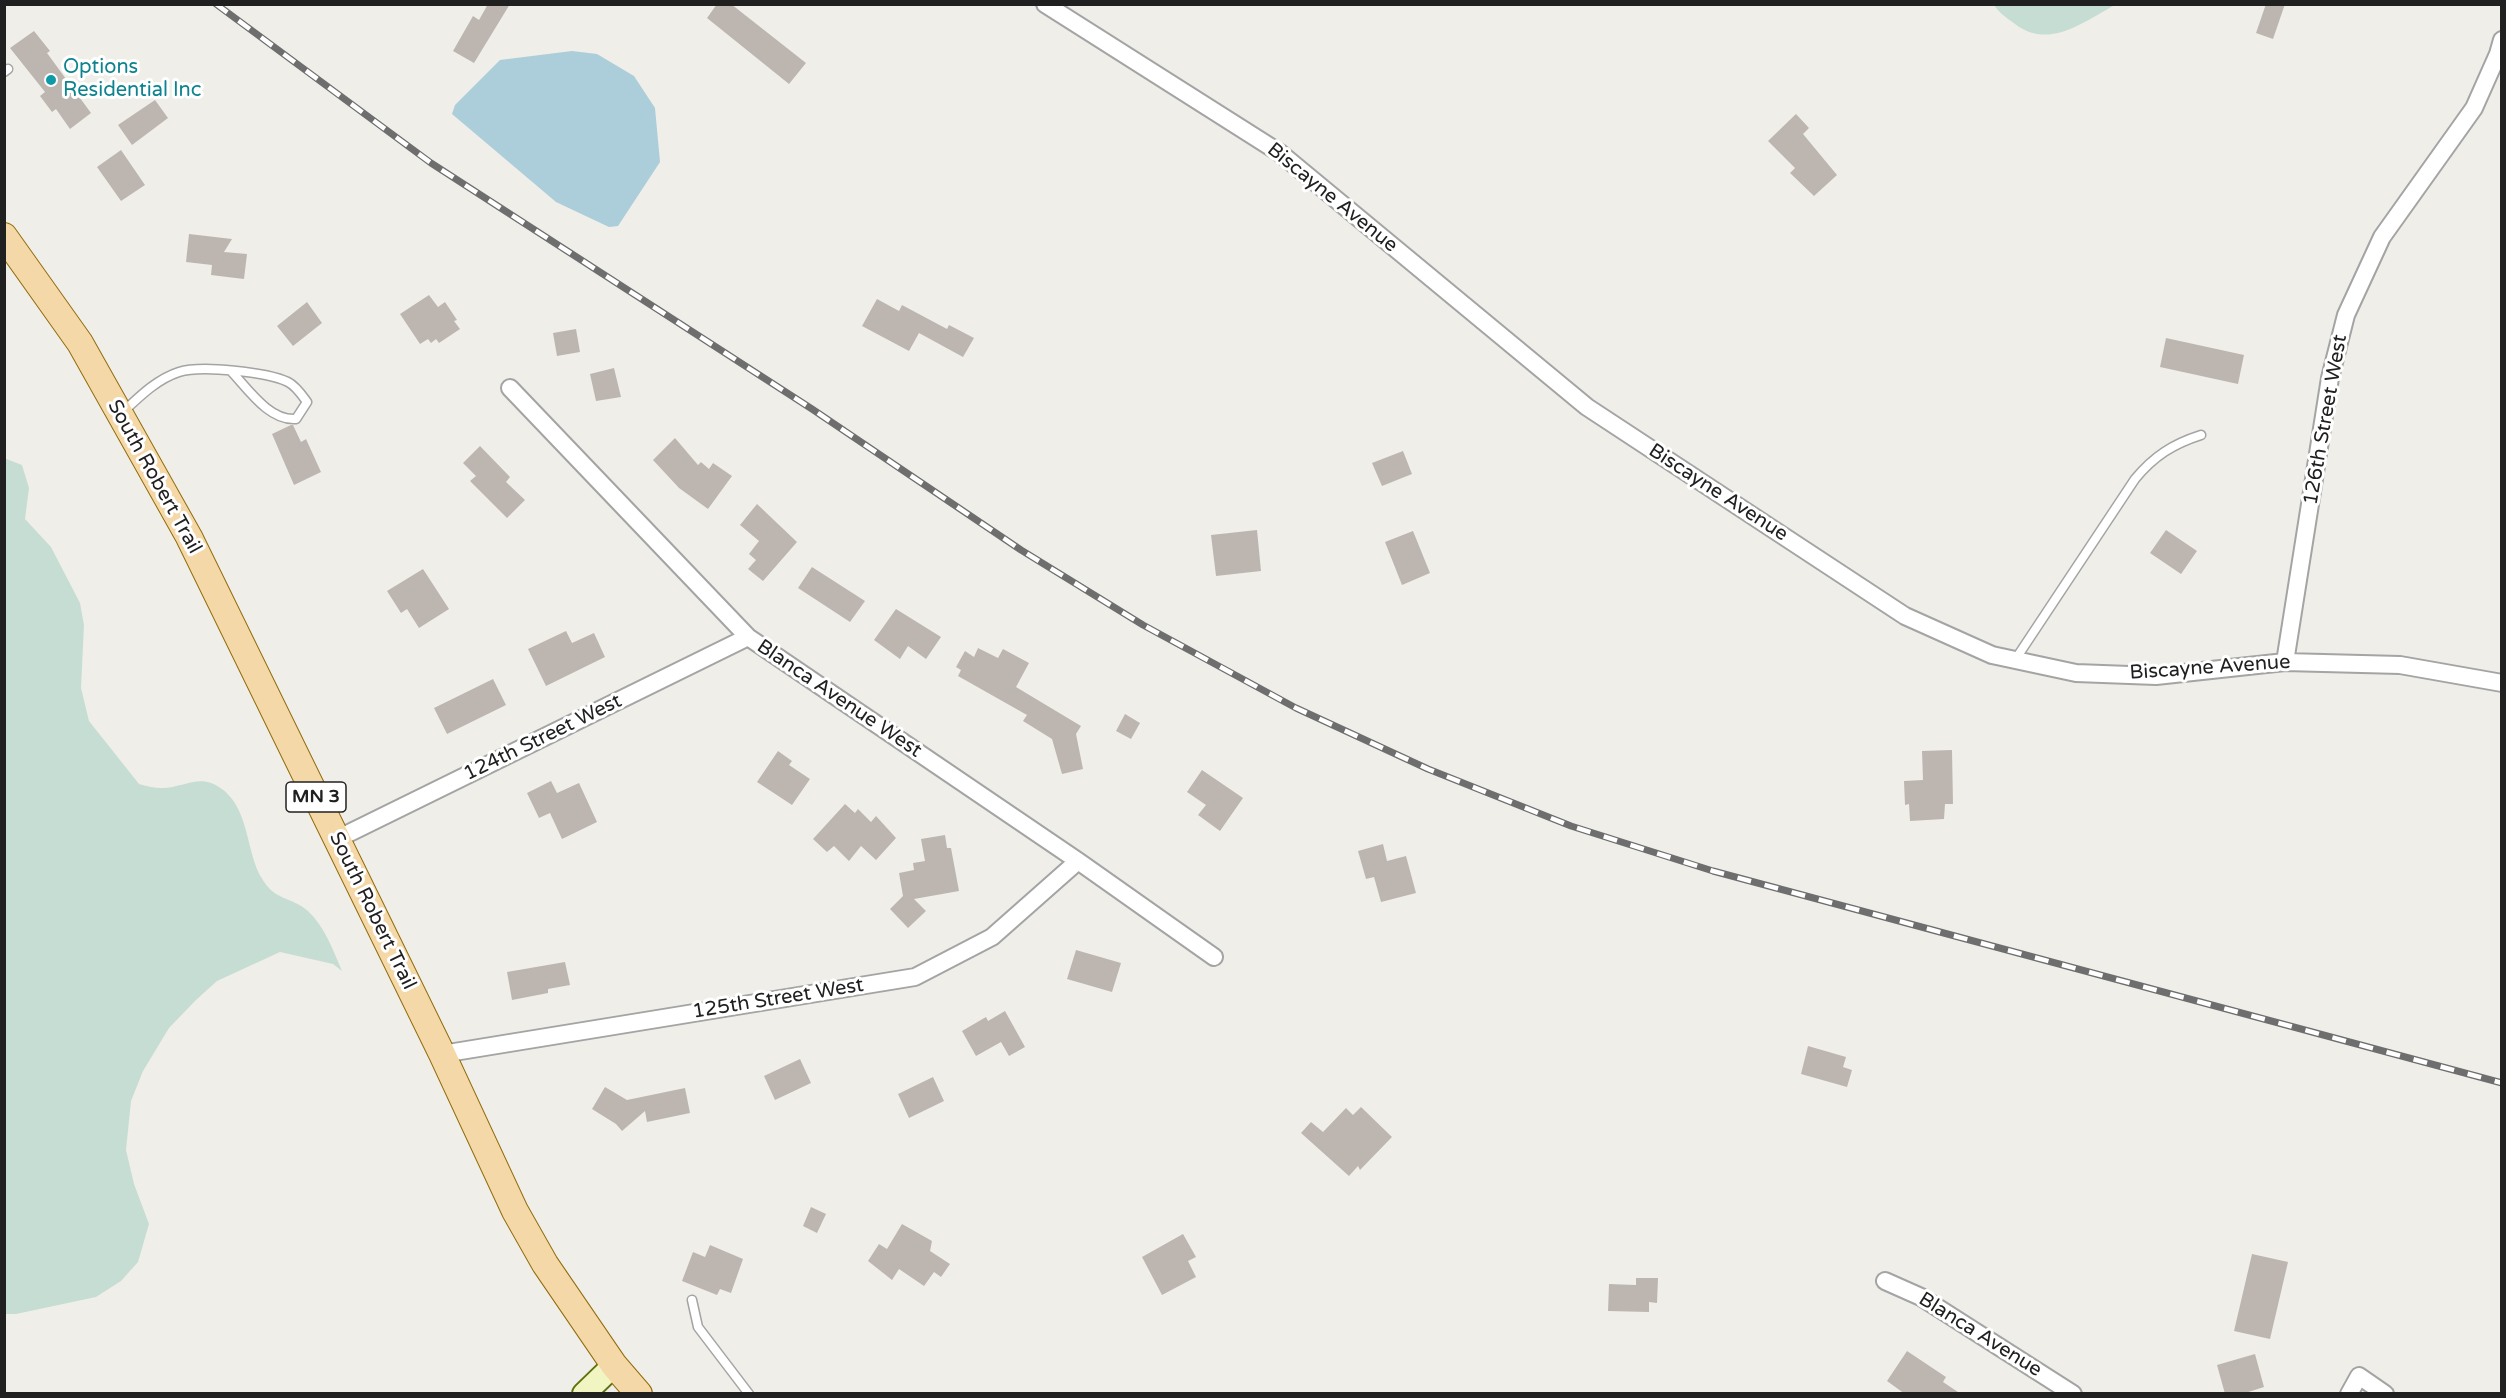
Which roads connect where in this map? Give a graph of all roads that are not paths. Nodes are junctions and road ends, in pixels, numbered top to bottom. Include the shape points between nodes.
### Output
1 (1045, 4) edge
2 (2502, 40) edge
3 (4, 236) edge
4 (231, 371) junction
5 (510, 388) dead end
6 (120, 414) junction
7 (2201, 435) dead end
8 (748, 637) junction
9 (2015, 660) junction
10 (2286, 662) junction
11 (2502, 683) edge
12 (337, 839) junction
13 (1078, 861) junction
14 (1214, 957) dead end
15 (442, 1054) junction
16 (1885, 1281) dead end
17 (692, 1300) dead end
18 (614, 1365) junction
19 (584, 1394) edge
20 (639, 1394) edge
21 (749, 1394) edge
22 (2073, 1394) edge
23 (2349, 1394) edge
24 (2385, 1394) edge

1 - 9 street, Biscayne Avenue via 1280,153 1587,407 1905,616 1992,655
2 - 10 street, 126th Street West via 2474,108 2382,237 2346,315 2330,378
3 - 6 main road, South Robert Trail / MN 3 via 80,343
4 - 4 lane via 288,382 307,402 296,419 286,420 273,414
4 - 6 lane via 179,372 150,388
5 - 8 street, Blanca Avenue West
6 - 12 main road, South Robert Trail / MN 3 via 189,537
7 - 9 lane via 2164,450 2135,478
8 - 12 street, 124th Street West
8 - 13 street, Blanca Avenue West
9 - 10 street, Biscayne Avenue via 2076,673 2156,676
10 - 11 street, Biscayne Avenue via 2400,665
12 - 15 main road, South Robert Trail / MN 3
13 - 14 street, Blanca Avenue West
13 - 15 street, 125th Street West via 992,937 915,977
15 - 18 main road, South Robert Trail / MN 3 via 525,1229
16 - 22 street, Blanca Avenue via 1921,1296
17 - 21 lane via 698,1328
18 - 19 main road
18 - 20 main road, South Robert Trail / MN 3
23 - 24 street via 2359,1376

